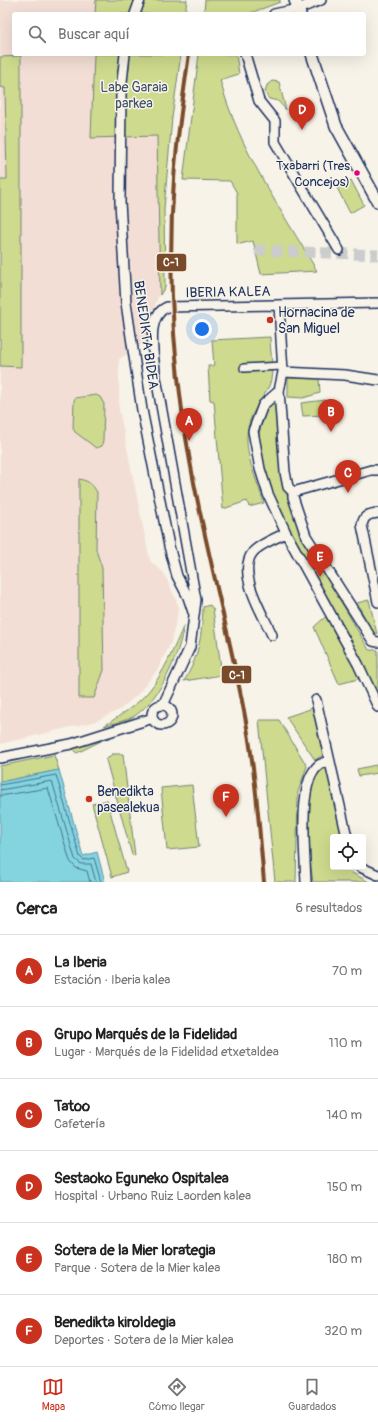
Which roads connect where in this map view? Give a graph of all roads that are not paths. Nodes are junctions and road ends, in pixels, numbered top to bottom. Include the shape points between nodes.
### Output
1 (321, 0) edge
2 (297, 8) edge
3 (282, 12) edge
4 (124, 56) edge
5 (246, 56) edge
6 (313, 56) edge
7 (378, 202) edge
8 (339, 250) dead end
9 (378, 303) edge
10 (280, 306) junction
11 (244, 368) dead end
12 (282, 369) junction
13 (378, 380) edge
14 (279, 391) junction
15 (378, 470) edge
16 (292, 492) junction
17 (378, 513) edge
18 (286, 533) junction
19 (193, 578) junction
20 (184, 590) junction
21 (378, 602) edge
22 (194, 613) junction
23 (272, 635) dead end
24 (378, 642) edge
25 (316, 700) dead end
26 (163, 705) junction
27 (378, 707) edge
28 (153, 718) junction
29 (0, 758) edge
30 (330, 761) junction
31 (346, 834) edge
32 (366, 870) edge
33 (378, 875) edge
34 (306, 882) edge

1 - 2 street
2 - 3 street
4 - 20 street, BENEDIKTA BIDEA via 120,226 126,303 143,417 169,546 177,576
5 - 8 street via 259,101 275,121 275,142
6 - 7 street via 336,126
9 - 10 street, IBERIA KALEA
10 - 12 street
10 - 19 street, IBERIA KALEA via 167,308 160,310 156,317 153,336 155,372
11 - 12 street
12 - 13 street
12 - 14 street
14 - 16 street via 285,472 288,487
14 - 18 street via 263,405 253,431 268,494
15 - 16 street
16 - 24 street via 306,536 373,640
17 - 21 street via 368,514 362,525
18 - 23 street via 254,550 247,566 247,579
18 - 27 street via 358,664
19 - 20 street via 189,589
19 - 22 street, IBERIA KALEA via 196,600
20 - 22 street, BENEDIKTA BIDEA
22 - 26 street, IBERIA KALEA via 190,647
25 - 30 street
26 - 28 street via 154,708
26 - 28 street via 172,711 170,720 159,725
28 - 29 street via 71,744
30 - 31 street
30 - 34 street via 318,765 308,783 305,798
32 - 33 street

